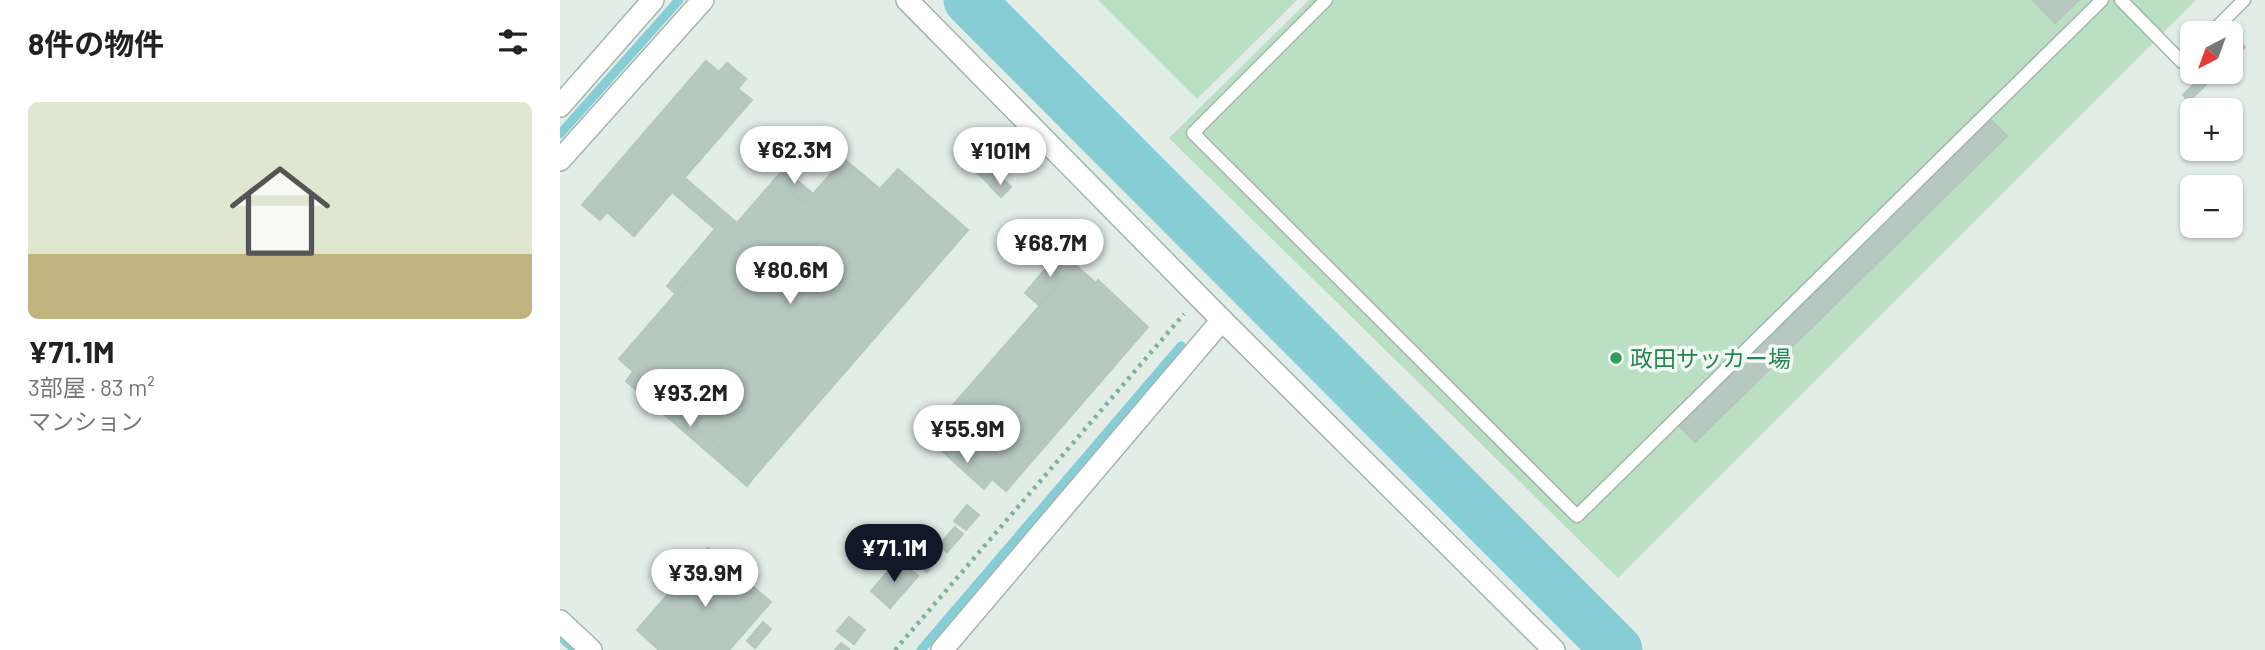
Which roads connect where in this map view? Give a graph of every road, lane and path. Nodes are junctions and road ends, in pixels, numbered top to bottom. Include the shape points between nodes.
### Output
1 (653, 0) edge
2 (703, 0) edge
3 (907, 0) edge
4 (1326, 0) edge
5 (2102, 0) edge
6 (2122, 0) edge
7 (2244, 0) edge
8 (2223, 21) edge
9 (2180, 60) edge
10 (560, 106) edge
11 (560, 160) edge
12 (1199, 297) junction
13 (1222, 320) junction
14 (560, 621) edge
15 (591, 650) edge
16 (895, 650) edge
17 (942, 650) edge
18 (1554, 650) edge

1 - 10 street
2 - 11 street
3 - 12 street
4 - 5 lane via 1193,133 1577,516
6 - 9 lane
7 - 8 lane
12 - 13 street
12 - 16 path
13 - 17 street
13 - 18 street
14 - 15 street

